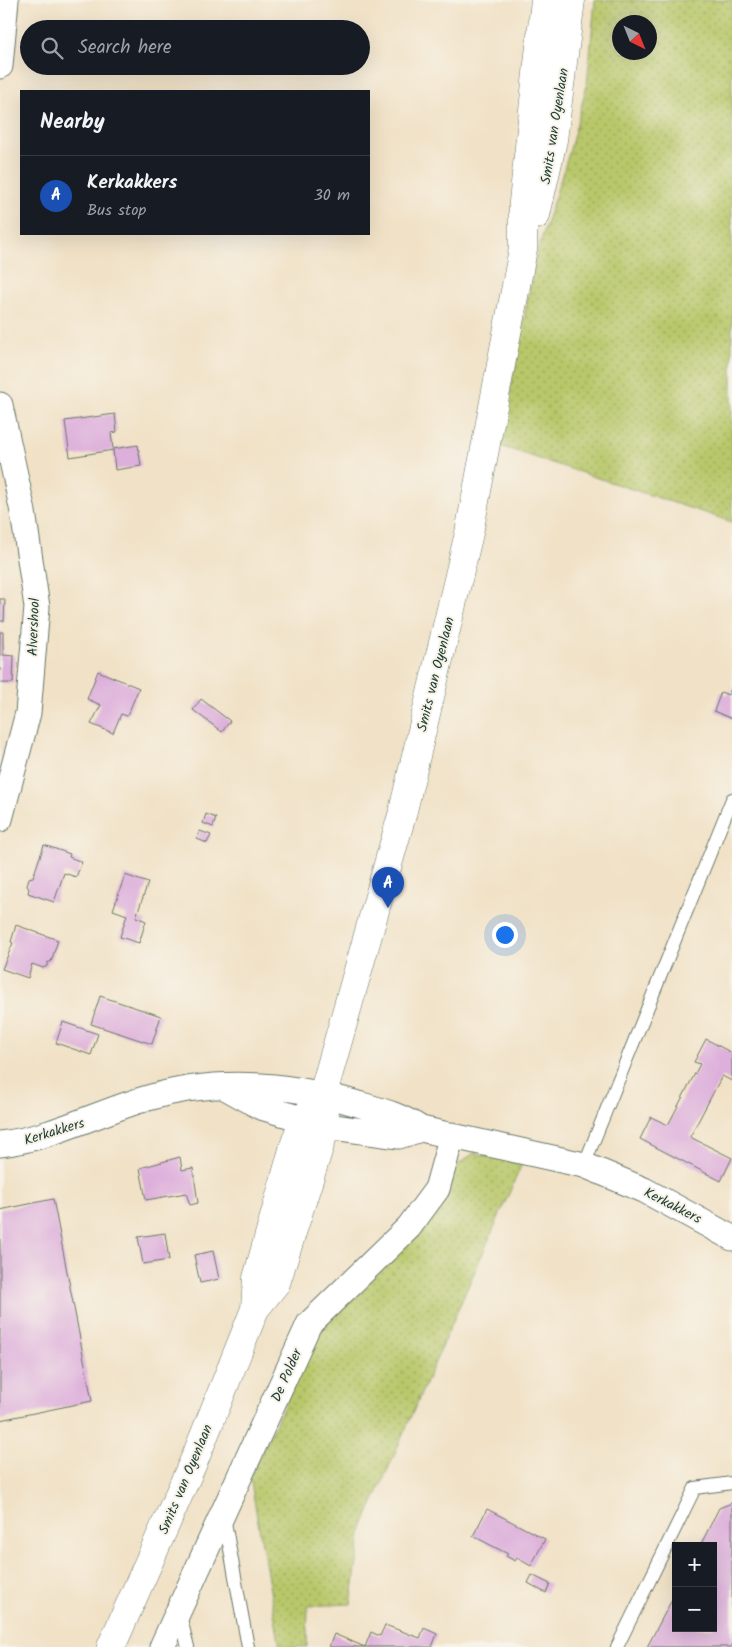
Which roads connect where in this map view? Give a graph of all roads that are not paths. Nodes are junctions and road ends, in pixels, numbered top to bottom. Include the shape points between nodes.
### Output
1 (6, 0) edge
2 (545, 0) edge
3 (571, 0) edge
4 (0, 66) edge
5 (523, 249) junction
6 (0, 405) edge
7 (732, 799) edge
8 (0, 819) edge
9 (223, 1086) junction
10 (323, 1094) junction
11 (314, 1123) junction
12 (421, 1129) junction
13 (452, 1135) junction
14 (0, 1144) edge
15 (584, 1165) junction
16 (732, 1238) edge
17 (732, 1483) edge
18 (224, 1514) junction
19 (178, 1610) junction
20 (111, 1647) edge
21 (162, 1647) edge
22 (188, 1647) edge
23 (248, 1647) edge
24 (617, 1647) edge

1 - 4 street
2 - 5 main road, Smits van Oyenlaan via 523,202
3 - 5 main road, Smits van Oyenlaan via 553,140 540,206
5 - 10 main road, Smits van Oyenlaan via 469,533 402,815
6 - 8 street, Alvershool via 23,512 37,608 28,713
7 - 15 lane
9 - 10 street, Kerkakkers via 267,1086
9 - 11 street, Kerkakkers via 261,1107
9 - 14 street, Kerkakkers via 203,1086 148,1098 22,1142
10 - 11 main road, Smits van Oyenlaan
10 - 12 street, Kerkakkers via 402,1116
11 - 12 street, Kerkakkers via 399,1136
11 - 20 main road, Smits van Oyenlaan via 276,1283 255,1309 196,1456
12 - 13 street, Kerkakkers
13 - 15 street, Kerkakkers
13 - 18 street, De Polder via 437,1189 414,1219 309,1324
15 - 16 street, Kerkakkers via 644,1190
17 - 24 lane via 696,1488
18 - 19 street, De Polder
18 - 23 lane
19 - 21 street, De Polder
19 - 22 lane

